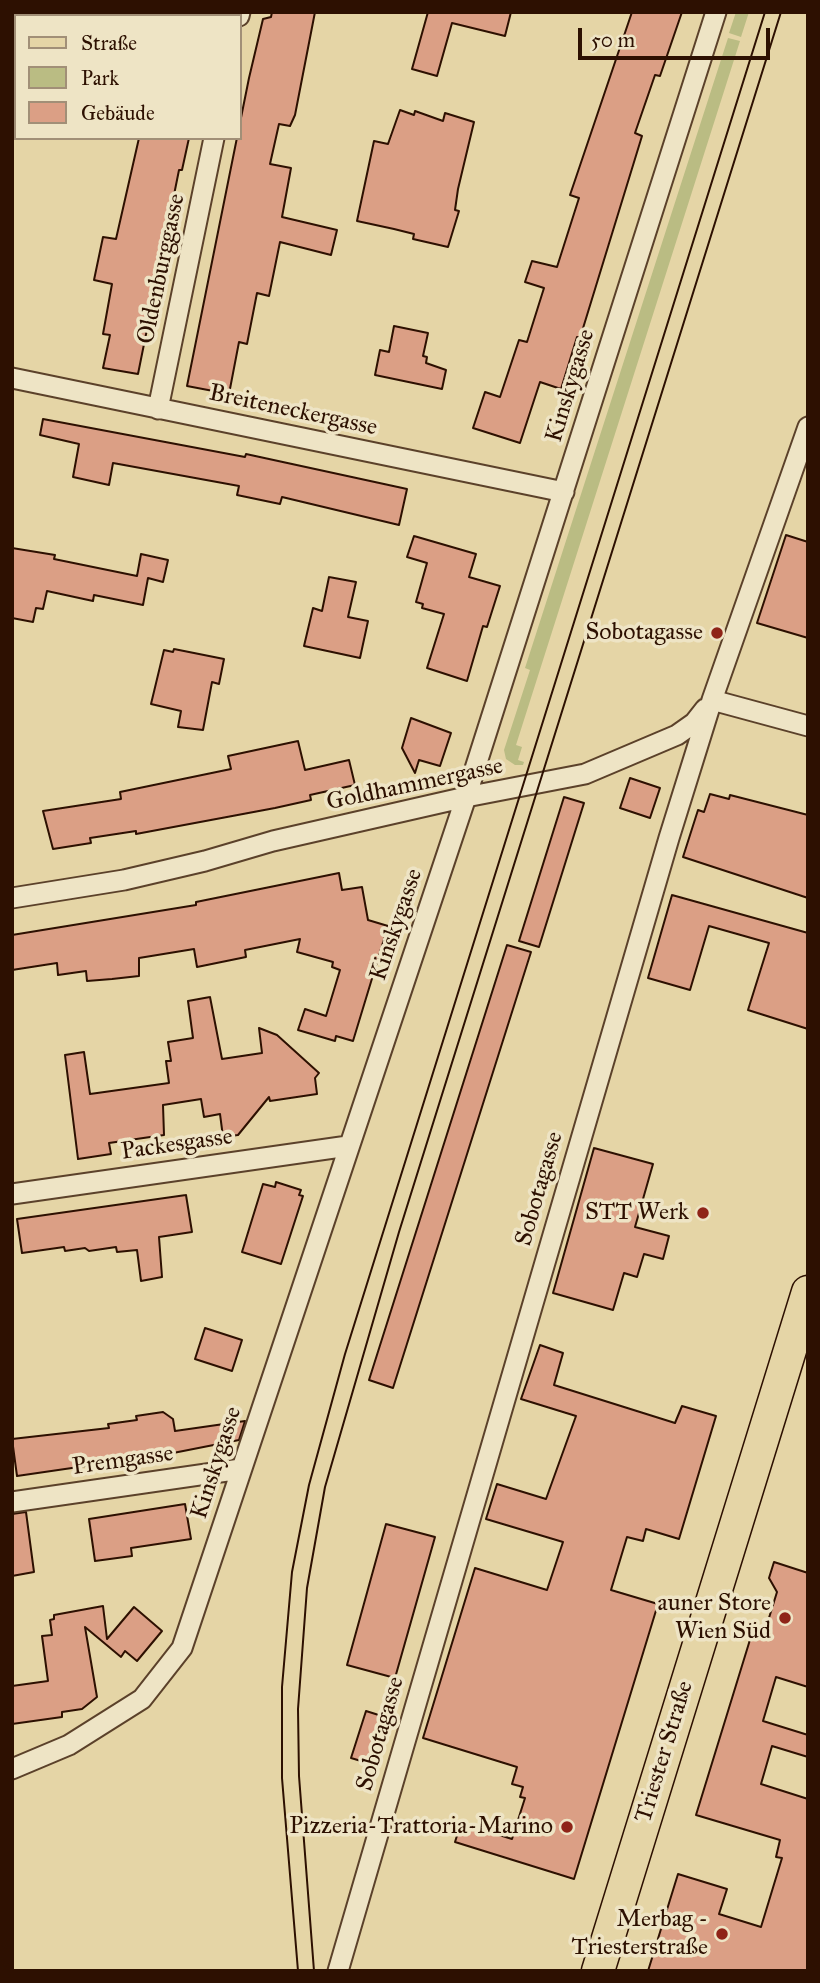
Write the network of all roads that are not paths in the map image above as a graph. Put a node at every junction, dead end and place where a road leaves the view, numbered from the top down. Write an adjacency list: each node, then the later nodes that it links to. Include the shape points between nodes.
1 (716, 12): 6 (street, Kinskygasse)
2 (214, 140): 4 (street, Oldenburggasse)
3 (12, 378): 4 (street, Breiteneckergasse)
4 (158, 409): 6 (street, Breiteneckergasse)
5 (808, 427): 7 (street, Sobotagasse)
6 (564, 492): 9 (street, Kinskygasse)
7 (712, 700): 8 (street); 9 (street, Goldhammergasse, via 686,731 606,767); 17 (street, Sobotagasse)
8 (808, 726)
9 (466, 797): 10 (street, Goldhammergasse, via 124,880); 11 (street, Kinskygasse)
10 (12, 898)
11 (348, 1146): 12 (street, Packesgasse); 14 (street, Kinskygasse)
12 (12, 1194)
13 (808, 1292): 18 (main road, Triester Straße)
14 (240, 1469): 15 (street, Premgasse); 16 (street, Kinskygasse, via 183,1648 142,1699 69,1745)
15 (12, 1502)
16 (12, 1769)
17 (338, 1971)
18 (598, 1971)

